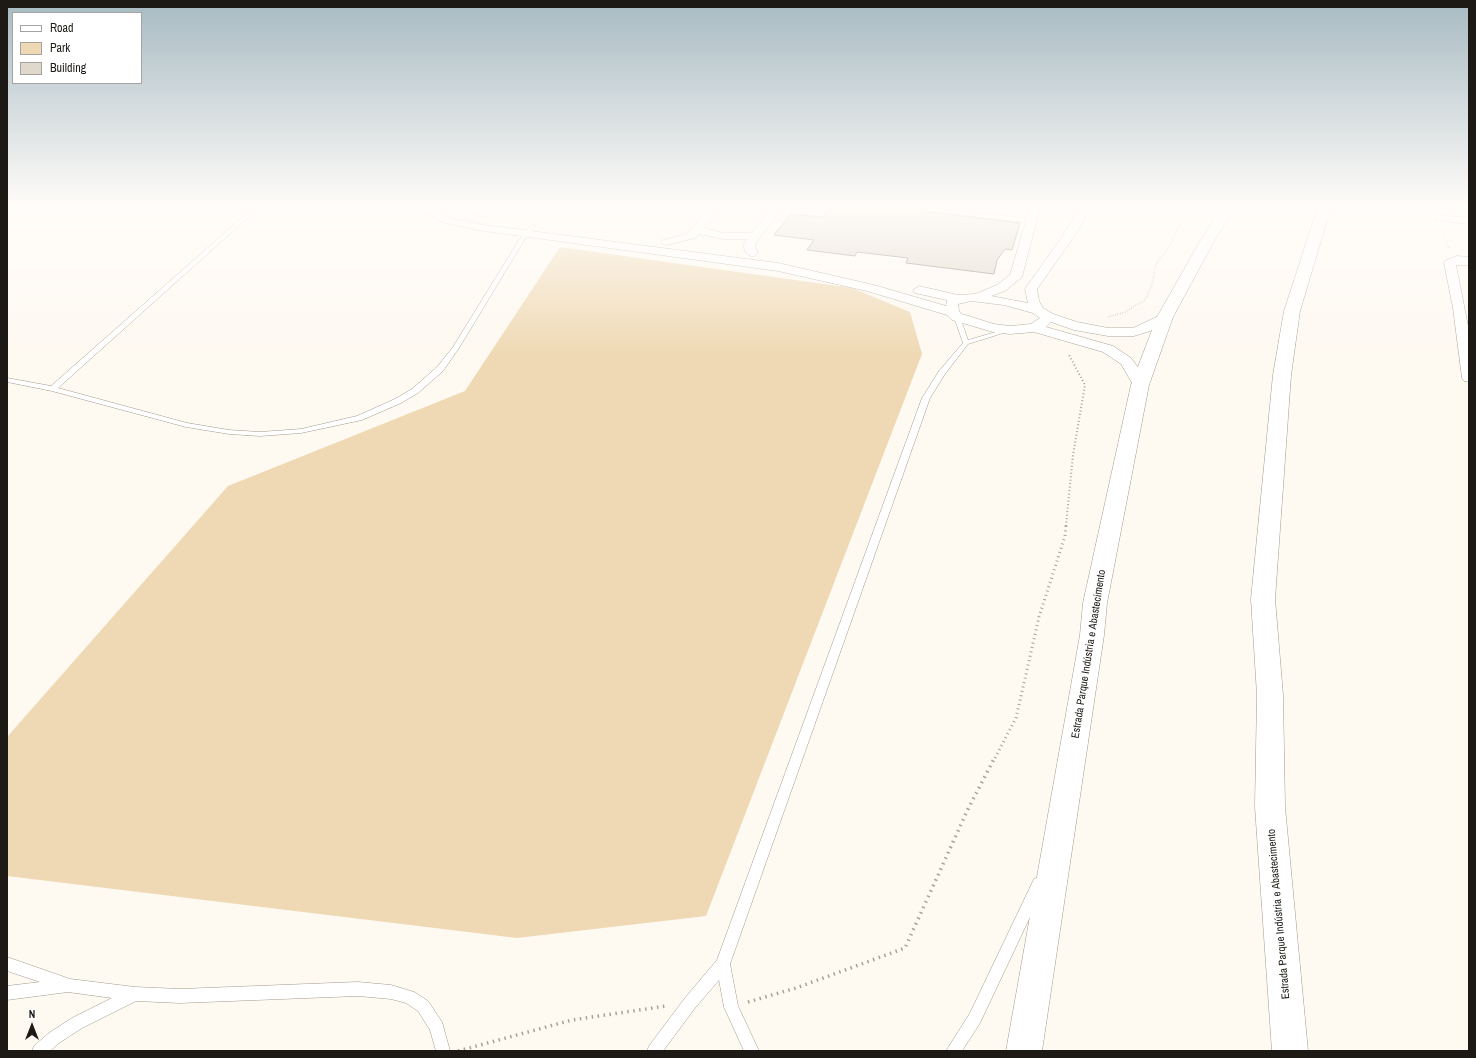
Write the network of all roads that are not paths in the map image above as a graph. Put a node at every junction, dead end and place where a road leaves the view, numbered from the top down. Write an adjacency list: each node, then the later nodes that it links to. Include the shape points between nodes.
1 (202, 256): 25 (lane)
2 (513, 256): 25 (lane, via 456,348 440,369 410,394 359,418 301,431 260,434 229,432 186,425)
3 (699, 256): 9 (street)
4 (774, 256): 10 (street)
5 (1022, 256): 13 (street, via 1016,277 1001,288)
6 (1054, 256): 16 (street, via 1031,289 1033,301)
7 (1198, 256): 18 (highway, Estrada Parque Indústria e Abastecimento)
8 (1309, 256): 38 (highway, Estrada Parque Indústria e Abastecimento, via 1292,311 1282,375 1264,599 1270,695 1270,807)
9 (710, 258): 17 (street, via 825,276)
10 (805, 261)
11 (1469, 261): 15 (street, via 1450,263)
12 (841, 269): 14 (street)
13 (971, 298): 14 (street); 16 (street, via 1005,301)
14 (958, 299): 17 (street, via 952,303)
15 (1464, 308): 22 (street)
16 (1043, 314): 18 (street, via 1074,326 1108,332 1134,332); 19 (street, via 1042,324)
17 (955, 315): 20 (street, via 993,328); 21 (lane)
18 (1164, 317): 24 (highway, Estrada Parque Indústria e Abastecimento)
19 (1034, 328): 20 (street); 24 (street, via 1092,343 1118,355 1133,370)
20 (1010, 330): 21 (lane)
21 (966, 343): 28 (lane, via 926,398)
22 (1469, 378)
23 (7, 380): 25 (lane)
24 (1140, 385): 26 (highway, Estrada Parque Indústria e Abastecimento, via 1095,603)
25 (53, 389)
26 (1058, 842): 36 (lane, via 975,1018); 37 (highway, Estrada Parque Indústria e Abastecimento)
27 (7, 964): 29 (lane)
28 (723, 964): 34 (lane); 35 (lane, via 731,1007)
29 (70, 986): 30 (lane); 31 (lane)
30 (7, 993)
31 (135, 994): 32 (lane, via 77,1023); 33 (lane, via 180,996 358,990 391,992 409,997 424,1006 437,1027)
32 (39, 1051)
33 (443, 1051)
34 (654, 1051)
35 (752, 1051)
36 (953, 1051)
37 (1024, 1051)
38 (1290, 1051)

